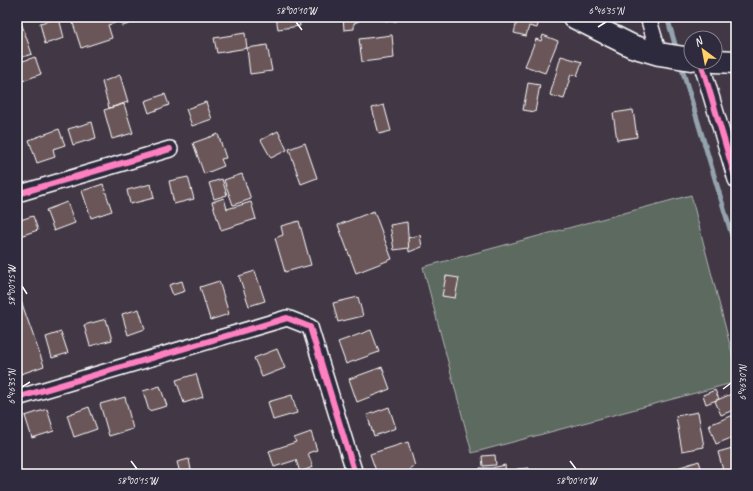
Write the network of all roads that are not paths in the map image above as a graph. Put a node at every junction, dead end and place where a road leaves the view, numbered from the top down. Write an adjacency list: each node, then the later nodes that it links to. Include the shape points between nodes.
1 (574, 17): 3 (main road, via 632,46)
2 (648, 17): 3 (street)
3 (659, 54): 4 (main road)
4 (683, 58)
5 (723, 61): 6 (main road)
6 (736, 62)
7 (703, 70): 9 (street)
8 (170, 149): 10 (street)
9 (736, 180)
10 (17, 194)
11 (17, 398): 12 (street, via 287,318 310,327)
12 (355, 474)

